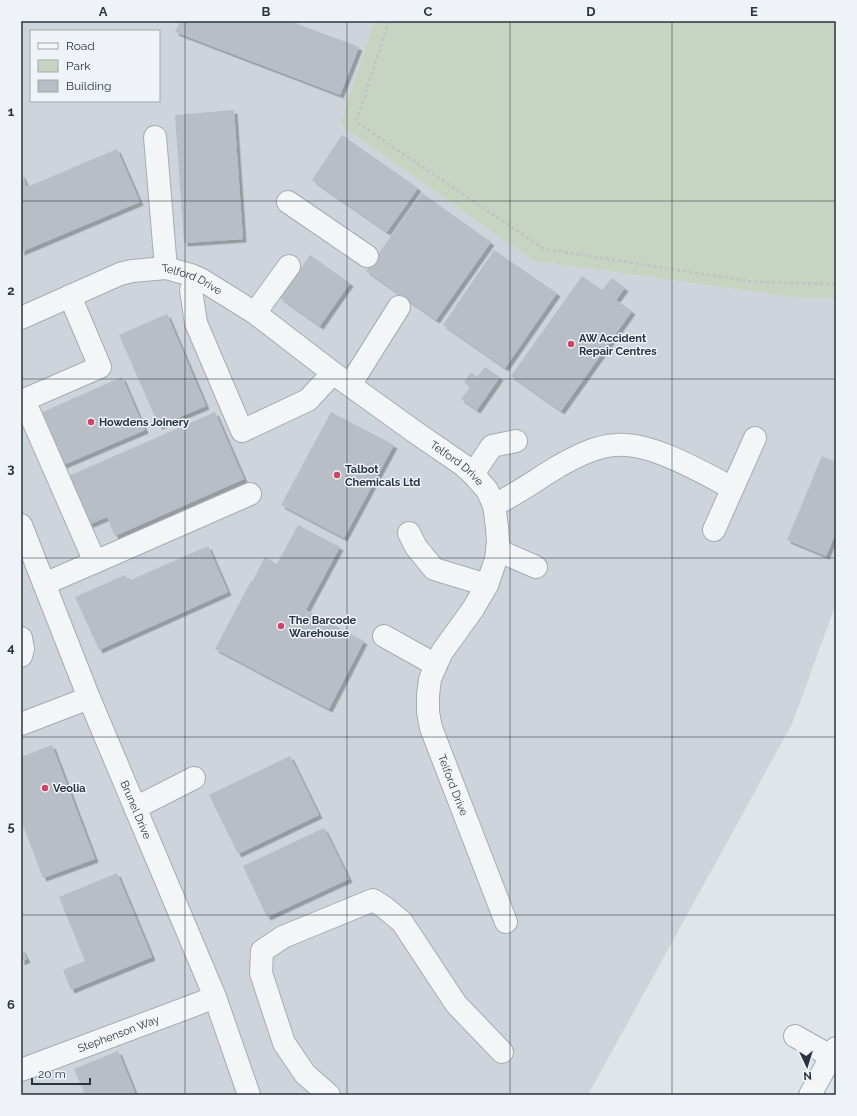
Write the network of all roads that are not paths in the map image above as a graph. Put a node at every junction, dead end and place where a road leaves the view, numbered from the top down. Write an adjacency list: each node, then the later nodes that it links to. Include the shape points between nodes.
1 (155, 137): 5 (street)
2 (288, 202): 3 (street)
3 (367, 256)
4 (288, 266): 9 (street)
5 (166, 268): 6 (street, Telford Drive); 7 (street, Telford Drive, via 120,274)
6 (197, 278): 9 (street, Telford Drive); 11 (street, via 191,290 196,323 242,430 308,400)
7 (70, 296): 10 (street, Telford Drive); 22 (street, via 100,367 24,400)
8 (399, 307): 11 (street)
9 (255, 313): 11 (street, Telford Drive)
10 (21, 318)
11 (342, 379): 14 (street, Telford Drive)
12 (755, 438): 15 (street)
13 (516, 441): 14 (street, via 492,446)
14 (474, 474): 17 (street, Telford Drive, via 487,490)
15 (732, 488): 17 (street, via 653,450 617,444 584,454); 19 (street)
16 (250, 494): 22 (street)
17 (494, 505): 21 (street, Telford Drive)
18 (21, 525): 24 (street, Brunel Drive)
19 (714, 530)
20 (409, 533): 25 (street, via 434,569)
21 (497, 550): 23 (street); 25 (street, Telford Drive)
22 (94, 562): 24 (street)
23 (536, 567)
24 (44, 584): 30 (street, Brunel Drive)
25 (487, 585): 29 (street, Telford Drive)
26 (384, 636): 29 (street)
27 (21, 638): 28 (street)
28 (21, 656)
29 (436, 665): 34 (street, Telford Drive, via 430,679 428,695 431,728)
30 (89, 698): 31 (street); 33 (street, Brunel Drive)
31 (24, 719)
32 (194, 778): 33 (street)
33 (135, 808): 35 (street, Brunel Drive)
34 (506, 922)
35 (215, 997): 39 (street, Stephenson Way); 40 (street, Brunel Drive)
36 (794, 1036): 38 (street)
37 (502, 1052): 41 (street, via 456,1004 402,922 373,900 283,937 262,951 261,973 284,1043 305,1074)
38 (834, 1052): 42 (street)
39 (21, 1070)
40 (249, 1095)
41 (329, 1095)
42 (810, 1095)

